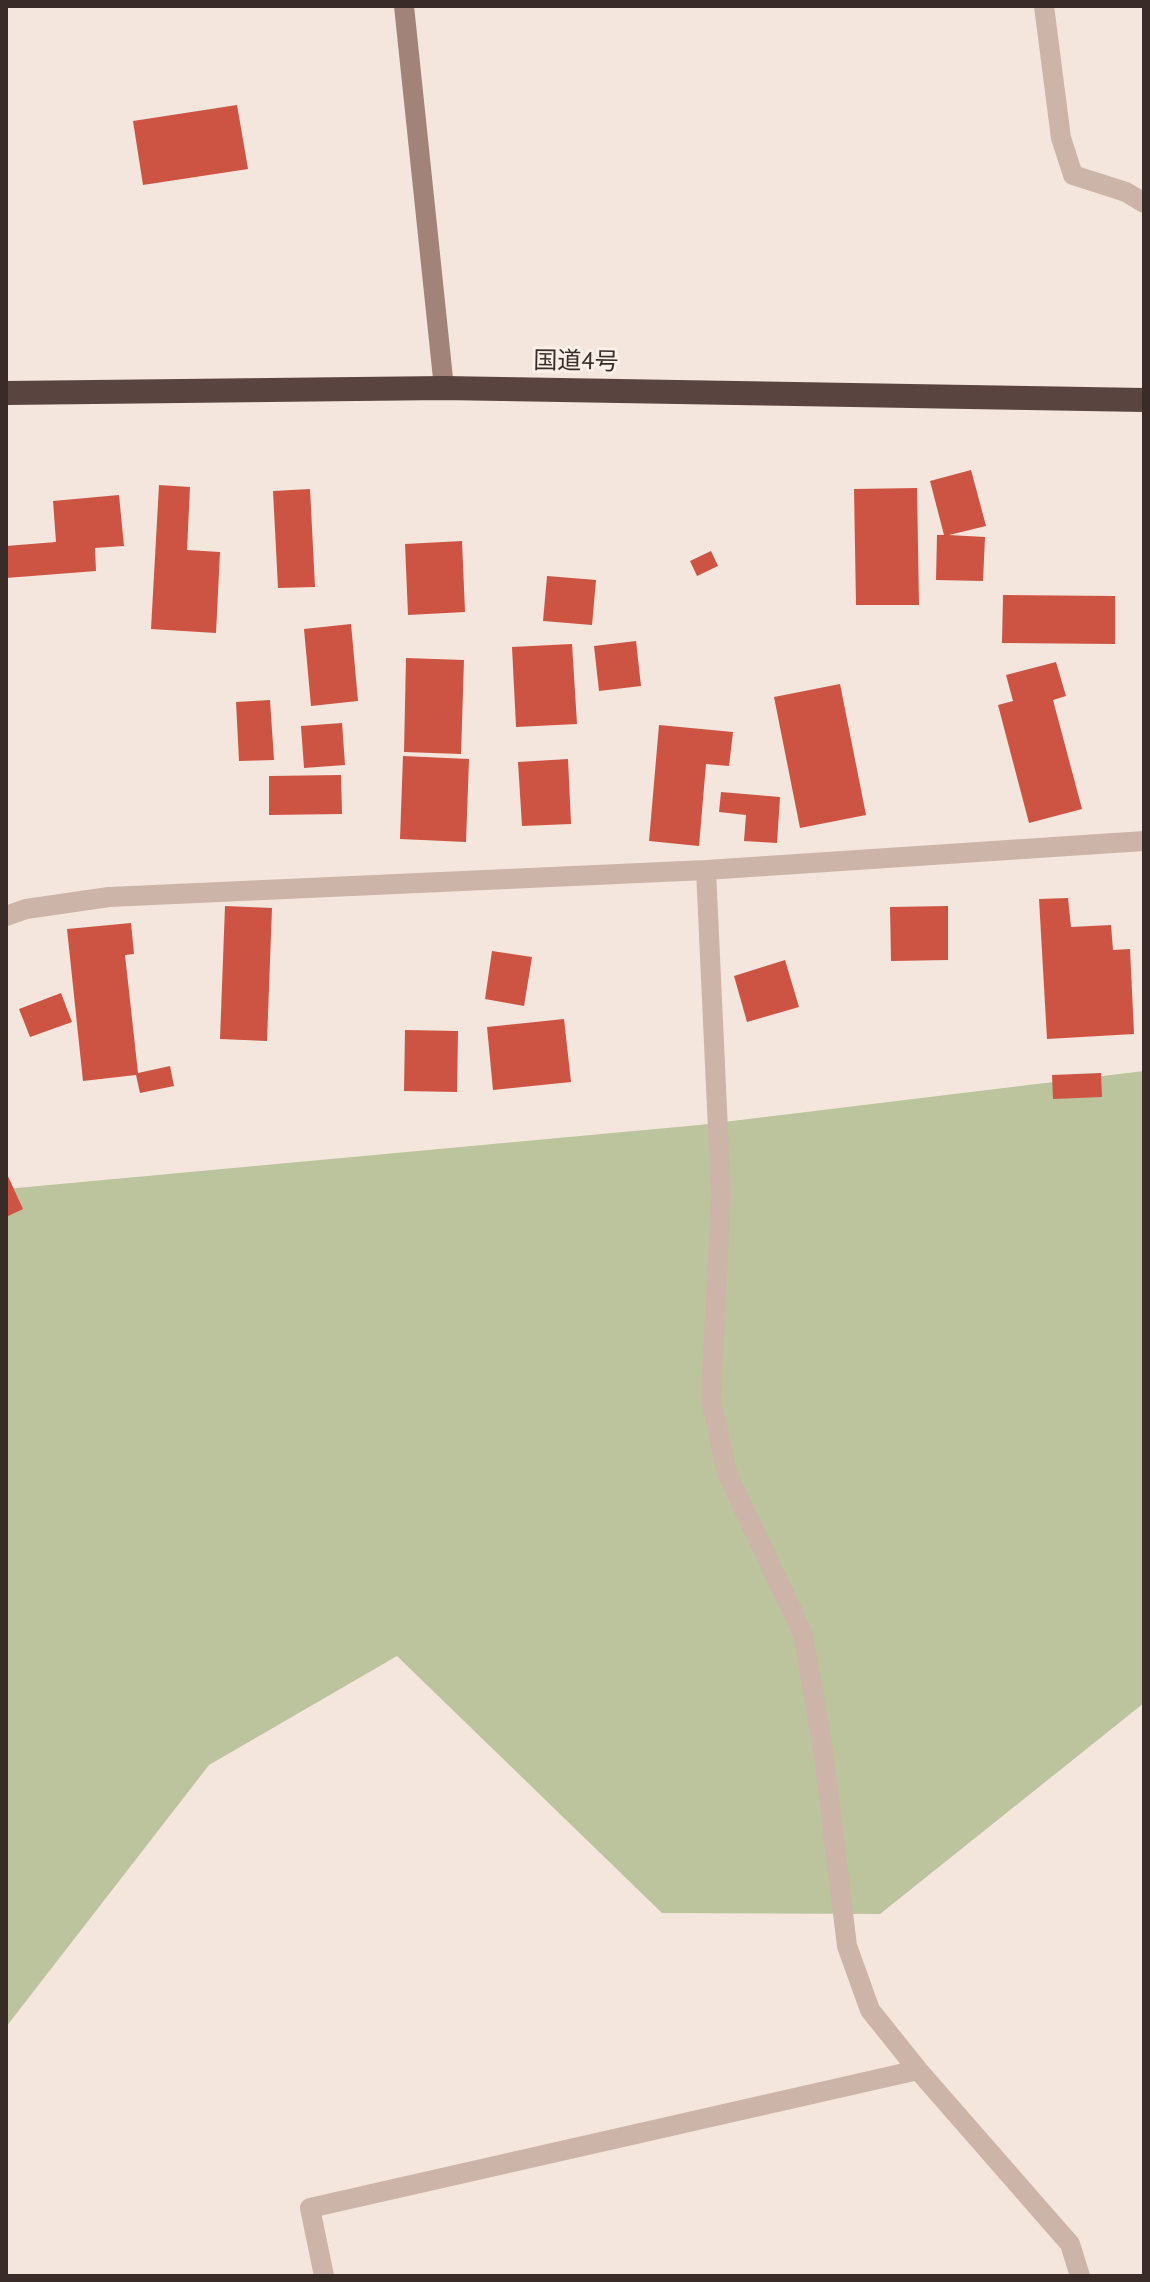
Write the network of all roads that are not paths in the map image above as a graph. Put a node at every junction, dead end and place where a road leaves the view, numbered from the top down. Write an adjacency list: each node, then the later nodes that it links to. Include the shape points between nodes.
1 (404, 6): 4 (street)
2 (1044, 6): 3 (street, via 1061,138 1073,175)
3 (1144, 203)
4 (444, 388): 5 (highway, 国道4号); 6 (highway, 国道4号)
5 (6, 393)
6 (1144, 400)
7 (1144, 841): 8 (street)
8 (706, 870): 9 (street, via 109,897); 10 (street, via 721,1195 711,1399 727,1473 803,1634 847,1946 870,2010)
9 (6, 916)
10 (918, 2070): 11 (street, via 310,2208); 12 (street, via 1070,2244)
11 (324, 2276)
12 (1080, 2276)

